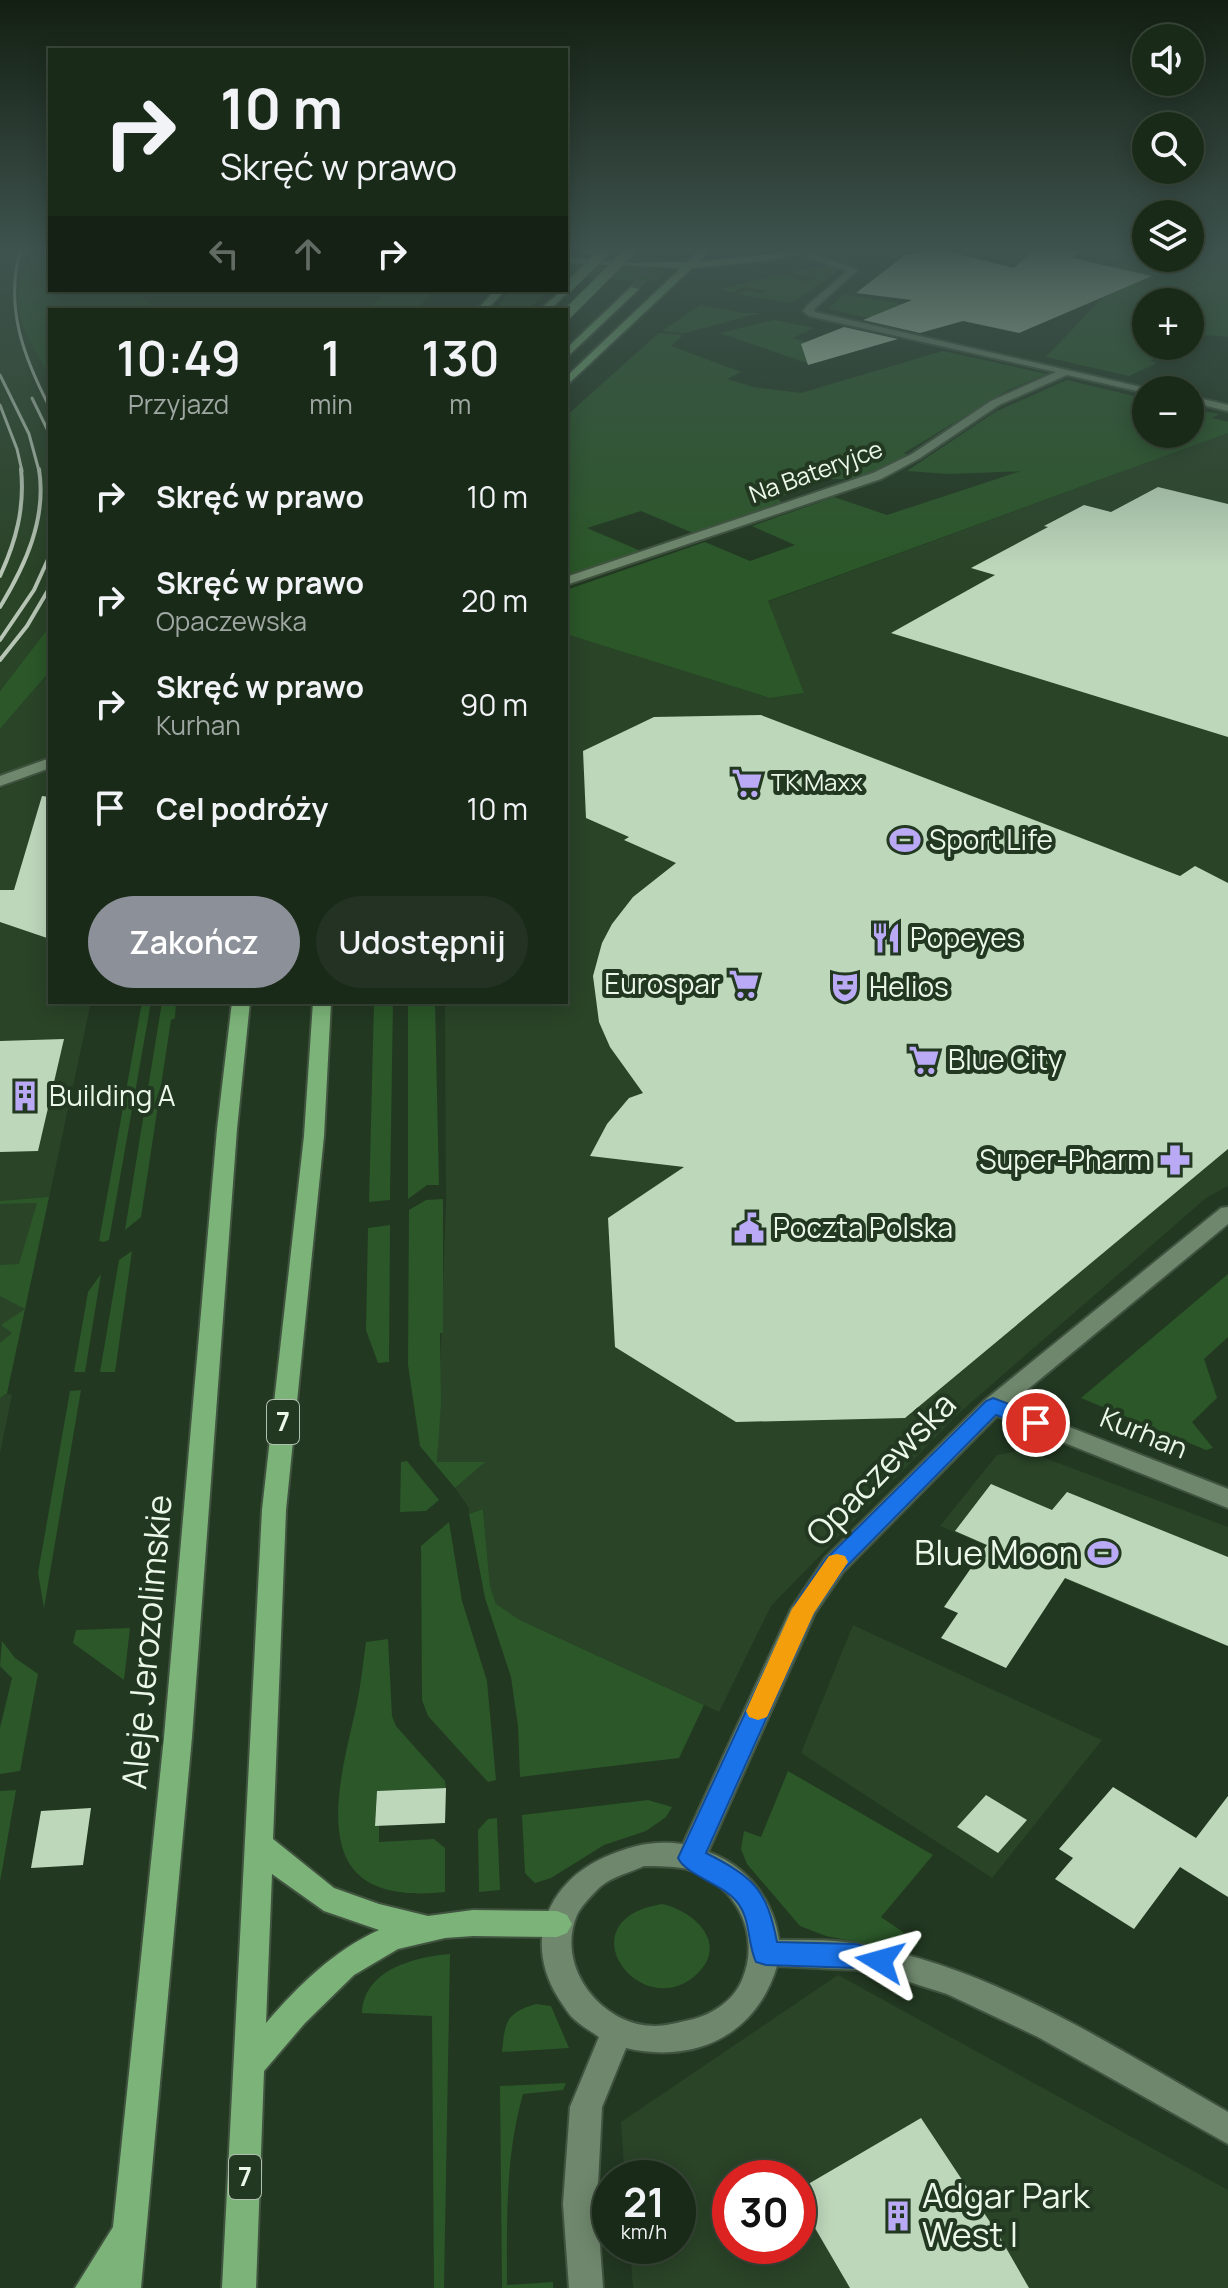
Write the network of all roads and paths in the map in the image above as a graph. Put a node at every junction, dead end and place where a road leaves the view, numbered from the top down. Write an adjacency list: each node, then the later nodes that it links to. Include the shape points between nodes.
1 (597, 354): 4 (main road)
2 (990, 354): 3 (street)
3 (1067, 371): 5 (street); 8 (street, Na Bateryjce, via 995,403 877,476)
4 (568, 381)
5 (1132, 386)
6 (1204, 402): 7 (street)
7 (1228, 408)
8 (568, 580)
9 (48, 764): 10 (street)
10 (0, 781)
11 (241, 1004): 24 (main road, Aleje Jerozolimskie)
12 (322, 1004): 16 (main road, 7, via 314,1136 274,1510)
13 (1228, 1213): 14 (street, Opaczewska)
14 (993, 1406): 15 (street, Kurhan); 17 (street, Opaczewska, via 834,1565 804,1609)
15 (1228, 1499)
16 (259, 1844): 19 (main road, via 332,1901); 22 (main road, 7)
17 (691, 1858): 18 (street, via 642,1854 597,1871 565,1903); 20 (street, via 731,1878 747,1894 758,1912)
18 (557, 1924): 19 (main road, via 486,1922); 21 (street, via 555,1960 570,1994 582,2009)
19 (426, 1928): 22 (main road, via 375,1945 342,1966)
20 (766, 1953): 21 (street, via 751,1995 716,2026 668,2039); 23 (street, via 856,1956 961,1986)
21 (617, 2031): 28 (street, via 586,2107 580,2204)
22 (250, 2065): 27 (main road, 7)
23 (1228, 2129)
24 (130, 2231): 25 (main road); 26 (main road, Aleje Jerozolimskie)
25 (92, 2288)
26 (124, 2288)
27 (239, 2288)
28 (586, 2288)

